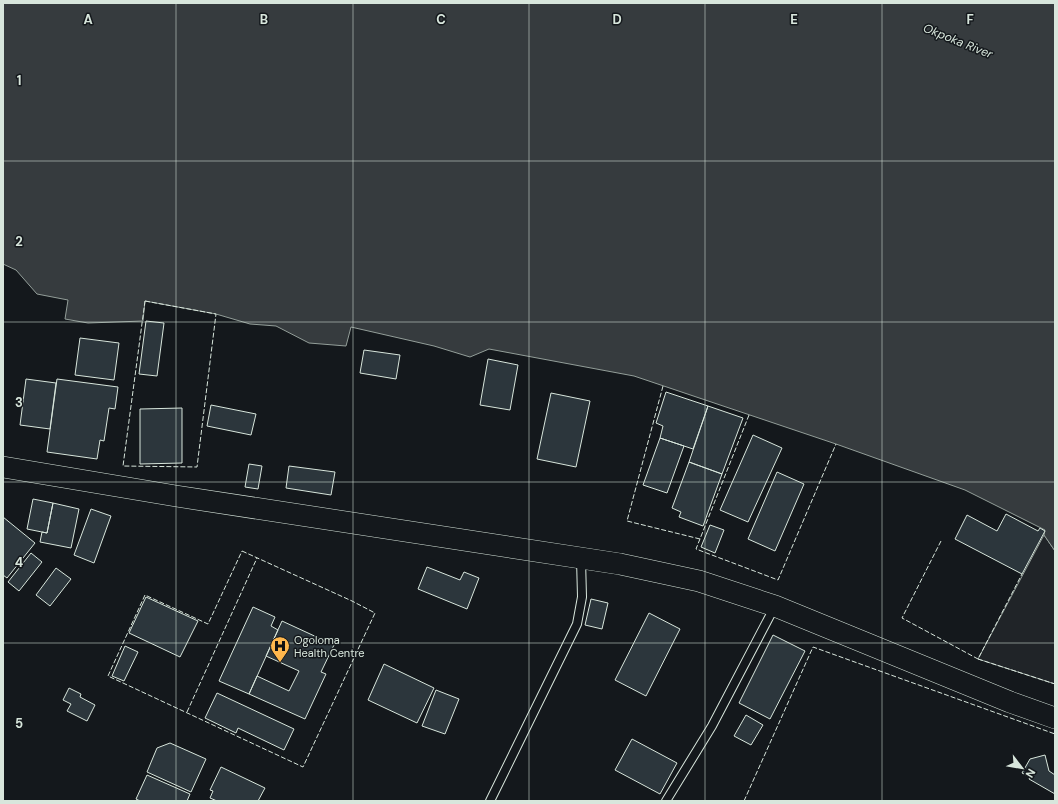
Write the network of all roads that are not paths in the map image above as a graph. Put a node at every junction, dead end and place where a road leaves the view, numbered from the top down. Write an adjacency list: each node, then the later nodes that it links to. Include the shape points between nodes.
1 (3, 467): 2 (street)
2 (581, 558): 3 (street, via 699,581); 5 (lane, via 582,597 578,624)
3 (775, 606): 4 (street); 6 (lane, via 712,726)
4 (1055, 718)
5 (490, 801)
6 (666, 801)

